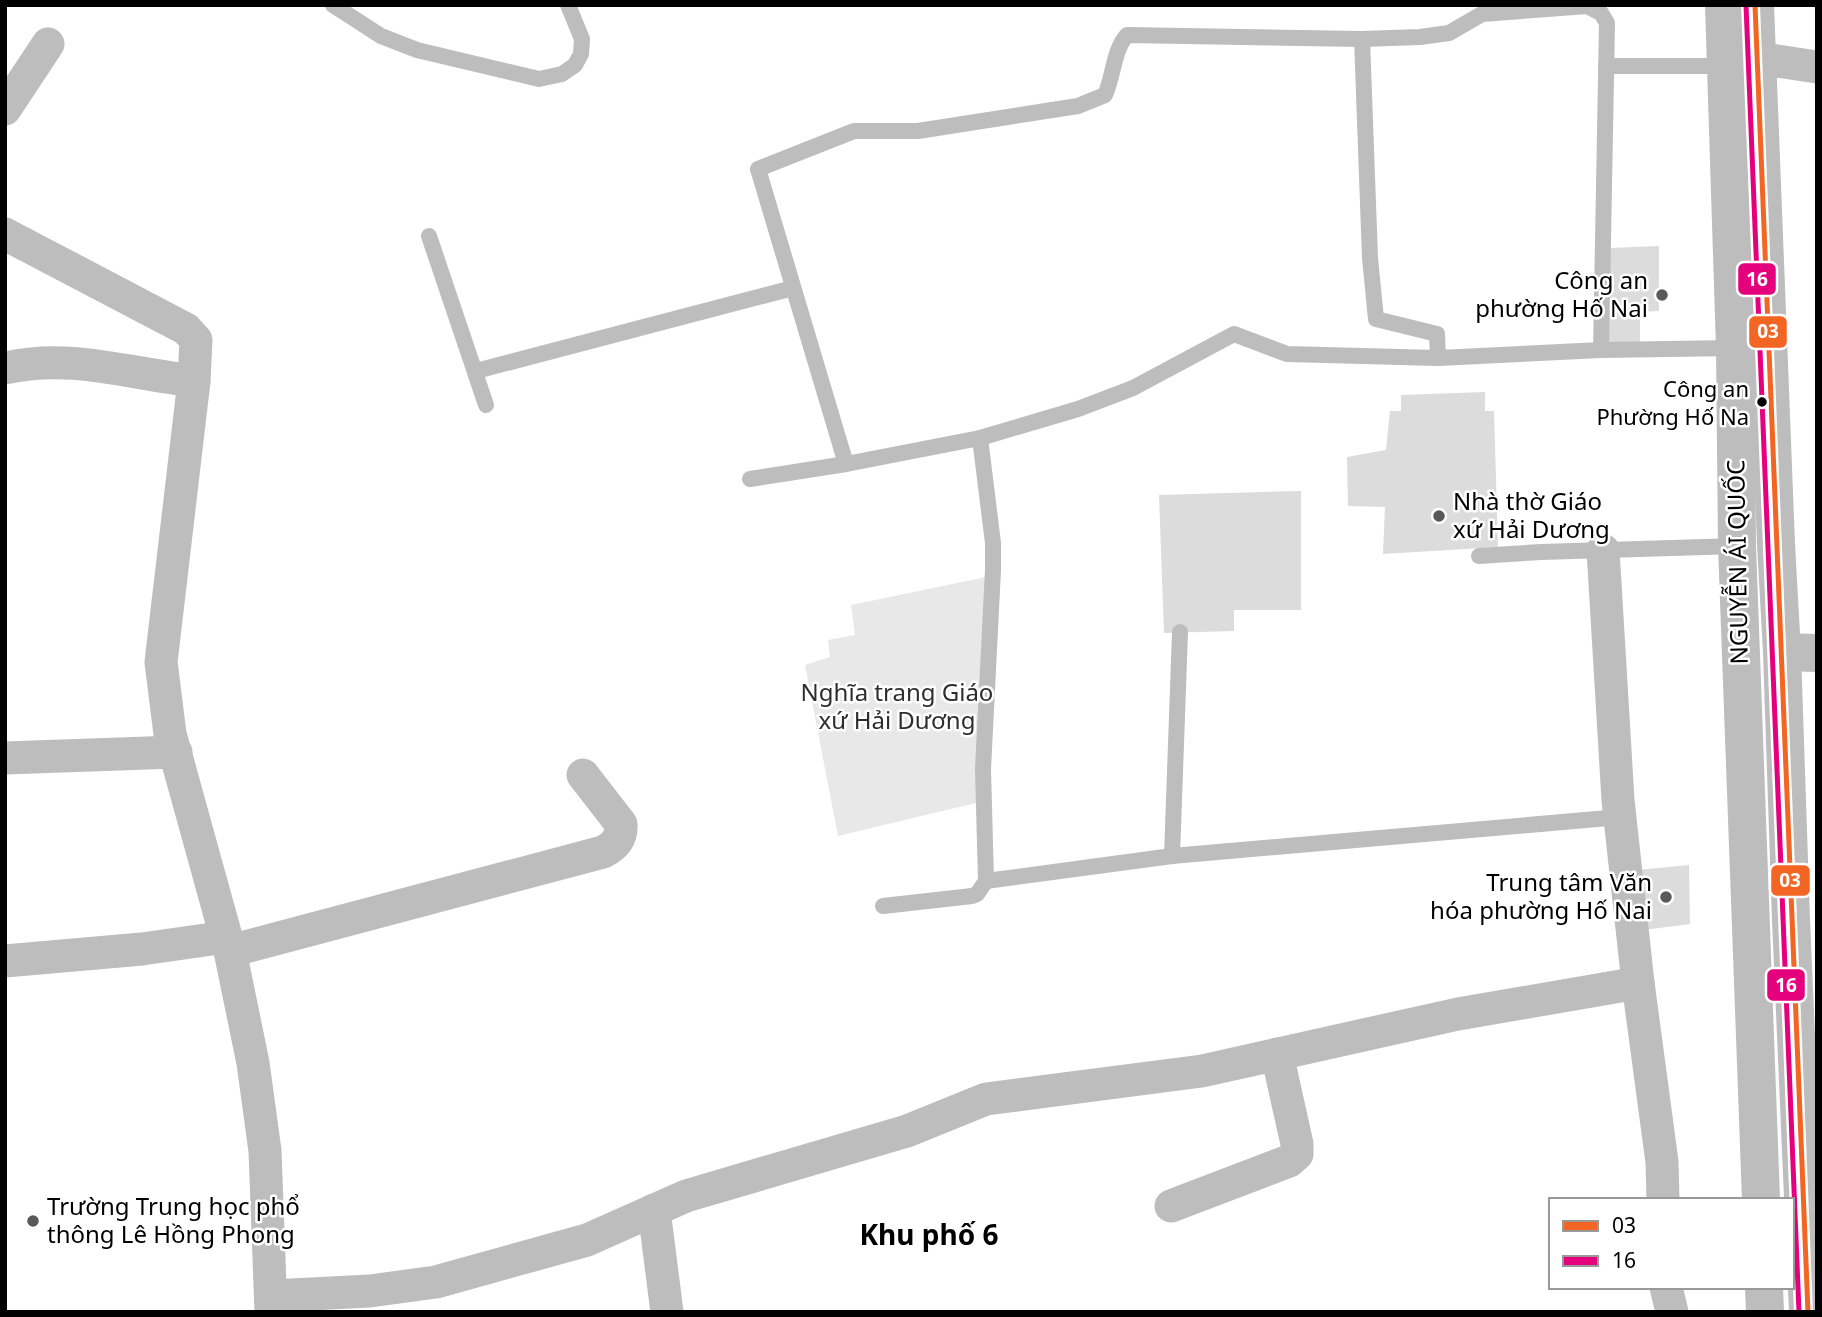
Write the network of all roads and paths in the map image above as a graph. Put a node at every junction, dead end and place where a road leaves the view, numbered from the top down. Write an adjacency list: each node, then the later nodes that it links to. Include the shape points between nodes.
1 (333, 5): 2 (lane, via 382,36 417,50 539,79 562,74 581,54 582,39)
2 (568, 5)
3 (1724, 5): 7 (main road, NGUYỄN ÁI QUỐC)
4 (1755, 5): 7 (main road, NGUYỄN ÁI QUỐC)
5 (1362, 39): 8 (lane, via 1449,33 1482,14 1587,6 1608,23); 13 (lane, via 1127,34 1118,44 1105,95 1078,106 918,131 855,131 758,169); 16 (lane, via 1376,319 1437,334)
6 (48, 44): 10 (street)
7 (1741, 62): 8 (lane); 9 (street); 14 (main road, NGUYỄN ÁI QUỐC); 28 (main road, NGUYỄN ÁI QUỐC, via 1775,530)
8 (1606, 66): 15 (lane)
9 (1817, 67)
10 (5, 109)
11 (5, 234): 19 (street, via 186,329 196,341)
12 (429, 236): 18 (lane)
13 (793, 288): 18 (lane); 22 (lane)
14 (1735, 348): 15 (lane); 24 (main road, NGUYỄN ÁI QUỐC)
15 (1601, 350): 16 (lane)
16 (1438, 358): 21 (lane, via 1287,354 1234,334 1078,410)
17 (5, 368): 19 (street, via 67,361)
18 (475, 371): 20 (lane)
19 (194, 381): 29 (street, via 161,662)
20 (486, 405)
21 (980, 438): 22 (lane); 36 (lane, via 993,543 983,769)
22 (846, 464): 23 (lane)
23 (750, 479)
24 (1737, 546): 25 (lane); 35 (main road, NGUYỄN ÁI QUỐC)
25 (1603, 550): 26 (lane); 32 (street)
26 (1479, 556)
27 (1180, 632): 33 (lane)
28 (1799, 653): 34 (main road, NGUYỄN ÁI QUỐC)
29 (176, 752): 30 (street); 38 (street)
30 (5, 758)
31 (583, 775): 38 (street, via 621,824 616,845 603,852)
32 (1620, 817): 33 (lane); 41 (street)
33 (1172, 856): 36 (lane)
34 (1789, 866): 35 (main road); 40 (main road, NGUYỄN ÁI QUỐC)
35 (1748, 869): 44 (main road, NGUYỄN ÁI QUỐC)
36 (986, 881): 37 (lane, via 972,896)
37 (883, 906)
38 (228, 944): 39 (street); 50 (street, via 253,1063 265,1151)
39 (5, 961)
40 (1805, 974): 45 (main road, NGUYỄN ÁI QUỐC)
41 (1638, 983): 42 (street, via 1458,1014); 43 (street)
42 (1277, 1054): 46 (street, via 1297,1154); 47 (street, via 1202,1071 986,1099 907,1131 686,1196)
43 (1663, 1198)
44 (1761, 1198)
45 (1810, 1198): 54 (main road, NGUYỄN ÁI QUỐC)
46 (1171, 1206)
47 (654, 1210): 50 (street, via 587,1240 436,1282); 51 (street)
48 (1666, 1289): 52 (street)
49 (1764, 1289): 53 (main road)
50 (272, 1304)
51 (667, 1312)
52 (1672, 1312)
53 (1765, 1312)
54 (1808, 1312)

